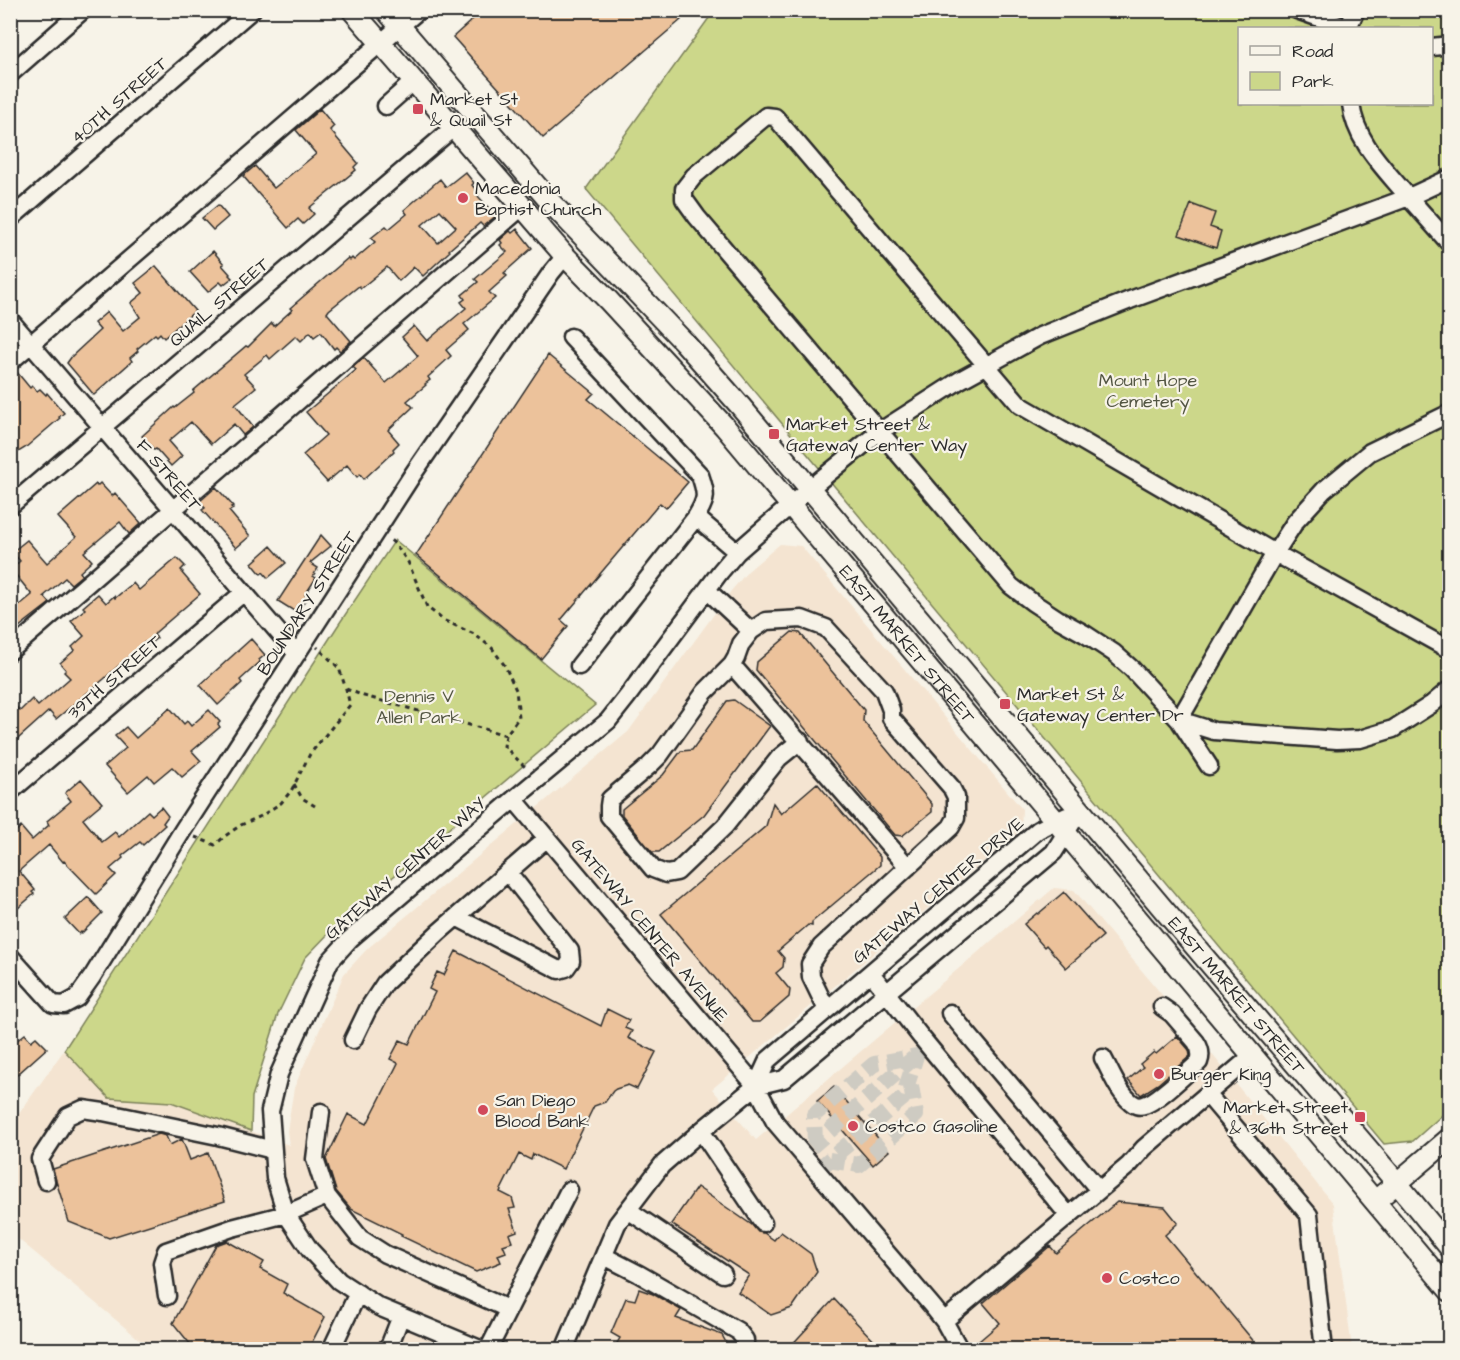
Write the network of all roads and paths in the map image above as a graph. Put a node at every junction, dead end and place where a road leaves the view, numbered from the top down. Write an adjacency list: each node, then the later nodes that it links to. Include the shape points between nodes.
1 (83, 10): 14 (street)
2 (252, 10): 22 (street, 40TH STREET)
3 (352, 10): 11 (main road, EAST MARKET STREET)
4 (386, 10): 8 (main road, EAST MARKET STREET)
5 (419, 10): 8 (street)
6 (1297, 10): 9 (street)
7 (1356, 10): 10 (street)
8 (400, 27): 11 (street); 30 (main road, EAST MARKET STREET, via 552,204)
9 (1345, 27)
10 (1348, 27)
11 (381, 44): 15 (main road, EAST MARKET STREET); 27 (street)
12 (1449, 45): 13 (street)
13 (1433, 47)
14 (10, 74)
15 (413, 82): 17 (street); 18 (main road, EAST MARKET STREET)
16 (1351, 105): 20 (street, via 1360,133 1374,157)
17 (386, 106)
18 (453, 128): 21 (main road, EAST MARKET STREET); 32 (street, QUAIL STREET)
19 (1449, 178): 20 (street, GATEWAY CENTER WAY)
20 (1409, 197): 23 (street); 29 (street, GATEWAY CENTER WAY, via 1110,308 1040,336)
21 (522, 207): 24 (main road, EAST MARKET STREET); 37 (street)
22 (10, 219)
23 (1449, 244)
24 (565, 256): 30 (main road, via 593,265 687,362); 35 (main road, EAST MARKET STREET, via 719,420); 39 (street, BOUNDARY STREET)
25 (10, 320): 27 (street, F STREET)
26 (571, 337): 38 (street, via 700,475 705,502)
27 (31, 344): 28 (street); 32 (street, F STREET)
28 (10, 362)
29 (985, 365): 33 (street, GATEWAY CENTER WAY); 33 (street, via 775,117 766,116 694,176 684,189 684,199); 41 (street, via 1020,405)
30 (721, 384): 34 (main road, EAST MARKET STREET)
31 (1449, 412): 41 (street, via 1370,452 1349,468 1295,522)
32 (103, 428): 36 (street, QUAIL STREET); 37 (street, F STREET)
33 (879, 432): 34 (street, GATEWAY CENTER WAY); 53 (street, via 1011,586 1114,653)
34 (809, 489): 35 (street, GATEWAY CENTER WAY); 62 (main road, EAST MARKET STREET)
35 (790, 505): 40 (street, GATEWAY CENTER WAY); 63 (main road, EAST MARKET STREET)
36 (10, 506)
37 (174, 511): 43 (street, F STREET); 47 (street)
38 (696, 517): 40 (street); 50 (street)
39 (378, 528): 45 (street, BOUNDARY STREET); 54 (path, via 408,562 428,607 443,620 474,634 492,648 505,666 516,690 519,717)
40 (737, 552): 42 (street, GATEWAY CENTER WAY)
41 (1275, 553): 46 (street); 53 (street)
42 (707, 590): 44 (street); 57 (street, GATEWAY CENTER WAY, via 608,721)
43 (244, 592): 48 (street, F STREET); 59 (street, 39TH STREET)
44 (751, 631): 49 (street); 66 (street, via 766,621 801,619 826,628 884,691 891,718 951,787 956,797 956,818)
45 (307, 638): 48 (street, BOUNDARY STREET); 51 (path, via 339,668)
46 (1449, 650)
47 (10, 651)
48 (297, 654): 64 (street, BOUNDARY STREET)
49 (732, 664): 55 (street); 55 (street, via 705,692 660,755 610,799 609,816 653,869 666,874 676,872 725,826 780,758)
50 (579, 666)
51 (346, 689): 54 (path); 58 (path, via 350,705 310,754)
52 (1449, 689): 53 (street, via 1393,729 1360,739 1214,731)
53 (1179, 720): 56 (street)
54 (506, 735): 57 (path, via 504,746)
55 (800, 741): 66 (street)
56 (1209, 766)
57 (536, 780): 60 (street, GATEWAY CENTER WAY)
58 (294, 784): 61 (path, via 302,798); 64 (path, via 281,803 215,845)
59 (10, 792)
60 (514, 799): 65 (street, GATEWAY CENTER AVENUE); 83 (street, GATEWAY CENTER WAY, via 350,939 330,961 279,1074 270,1111)
61 (315, 806)
62 (1080, 810): 63 (street, GATEWAY CENTER DRIVE); 85 (main road, EAST MARKET STREET)
63 (1061, 827): 70 (street, GATEWAY CENTER DRIVE, via 1038,830); 71 (street, GATEWAY CENTER DRIVE, via 1056,850); 76 (main road, EAST MARKET STREET)
64 (183, 830): 69 (street, BOUNDARY STREET, via 77,998 64,1005 53,1004)
65 (547, 838): 67 (street); 78 (street, GATEWAY CENTER AVENUE)
66 (908, 867): 73 (street, via 821,947 810,964 811,978)
67 (508, 872): 68 (street); 68 (street, via 570,951 571,961 566,968 559,970)
68 (456, 917): 75 (street, via 386,984)
69 (10, 956)
70 (871, 974): 71 (street); 73 (street, GATEWAY CENTER DRIVE)
71 (886, 993): 78 (street, GATEWAY CENTER DRIVE, via 784,1078); 92 (street)
72 (1162, 1007): 77 (street, via 1196,1042 1201,1057 1167,1090 1143,1106 1135,1105 1122,1092)
73 (827, 1010): 78 (street, GATEWAY CENTER DRIVE, via 768,1060)
74 (950, 1013): 87 (street)
75 (353, 1040)
76 (1253, 1055): 79 (street); 89 (main road, EAST MARKET STREET)
77 (1103, 1058)
78 (756, 1086): 81 (street, GATEWAY CENTER DRIVE); 102 (street, GATEWAY CENTER AVENUE, via 775,1122)
79 (1207, 1094): 87 (street); 110 (street, via 1309,1215)
80 (321, 1112): 88 (street, via 315,1159)
81 (701, 1131): 90 (street, GATEWAY CENTER DRIVE, via 662,1166); 93 (street)
82 (1449, 1138): 85 (main road)
83 (273, 1150): 84 (street, via 83,1109 68,1116 40,1159); 91 (street, GATEWAY CENTER WAY, via 275,1178)
84 (46, 1181)
85 (1397, 1183): 89 (main road); 94 (main road, EAST MARKET STREET)
86 (570, 1190): 100 (street)
87 (1099, 1190): 92 (street)
88 (327, 1197): 91 (street); 100 (street, via 360,1238 385,1254)
89 (1375, 1201): 97 (main road, EAST MARKET STREET)
90 (628, 1210): 95 (street, GATEWAY CENTER DRIVE, via 617,1224); 96 (street)
91 (286, 1214): 98 (street, GATEWAY CENTER WAY, via 310,1250 339,1281); 99 (street, via 166,1251 162,1263)
92 (1069, 1216): 102 (street)
93 (763, 1223)
94 (1449, 1248)
95 (604, 1256): 107 (street, GATEWAY CENTER DRIVE); 108 (street, via 738,1331 745,1340)
96 (723, 1274)
97 (1449, 1291)
98 (358, 1293): 101 (street, GATEWAY CENTER WAY); 103 (street)
99 (167, 1296)
100 (508, 1309): 106 (street)
101 (401, 1316): 104 (street); 105 (street, GATEWAY CENTER WAY)
102 (944, 1321): 109 (street, GATEWAY CENTER AVENUE)
103 (331, 1350)
104 (385, 1350)
105 (482, 1350)
106 (488, 1350)
107 (564, 1350)
108 (745, 1350)
109 (960, 1350)
110 (1324, 1350)

